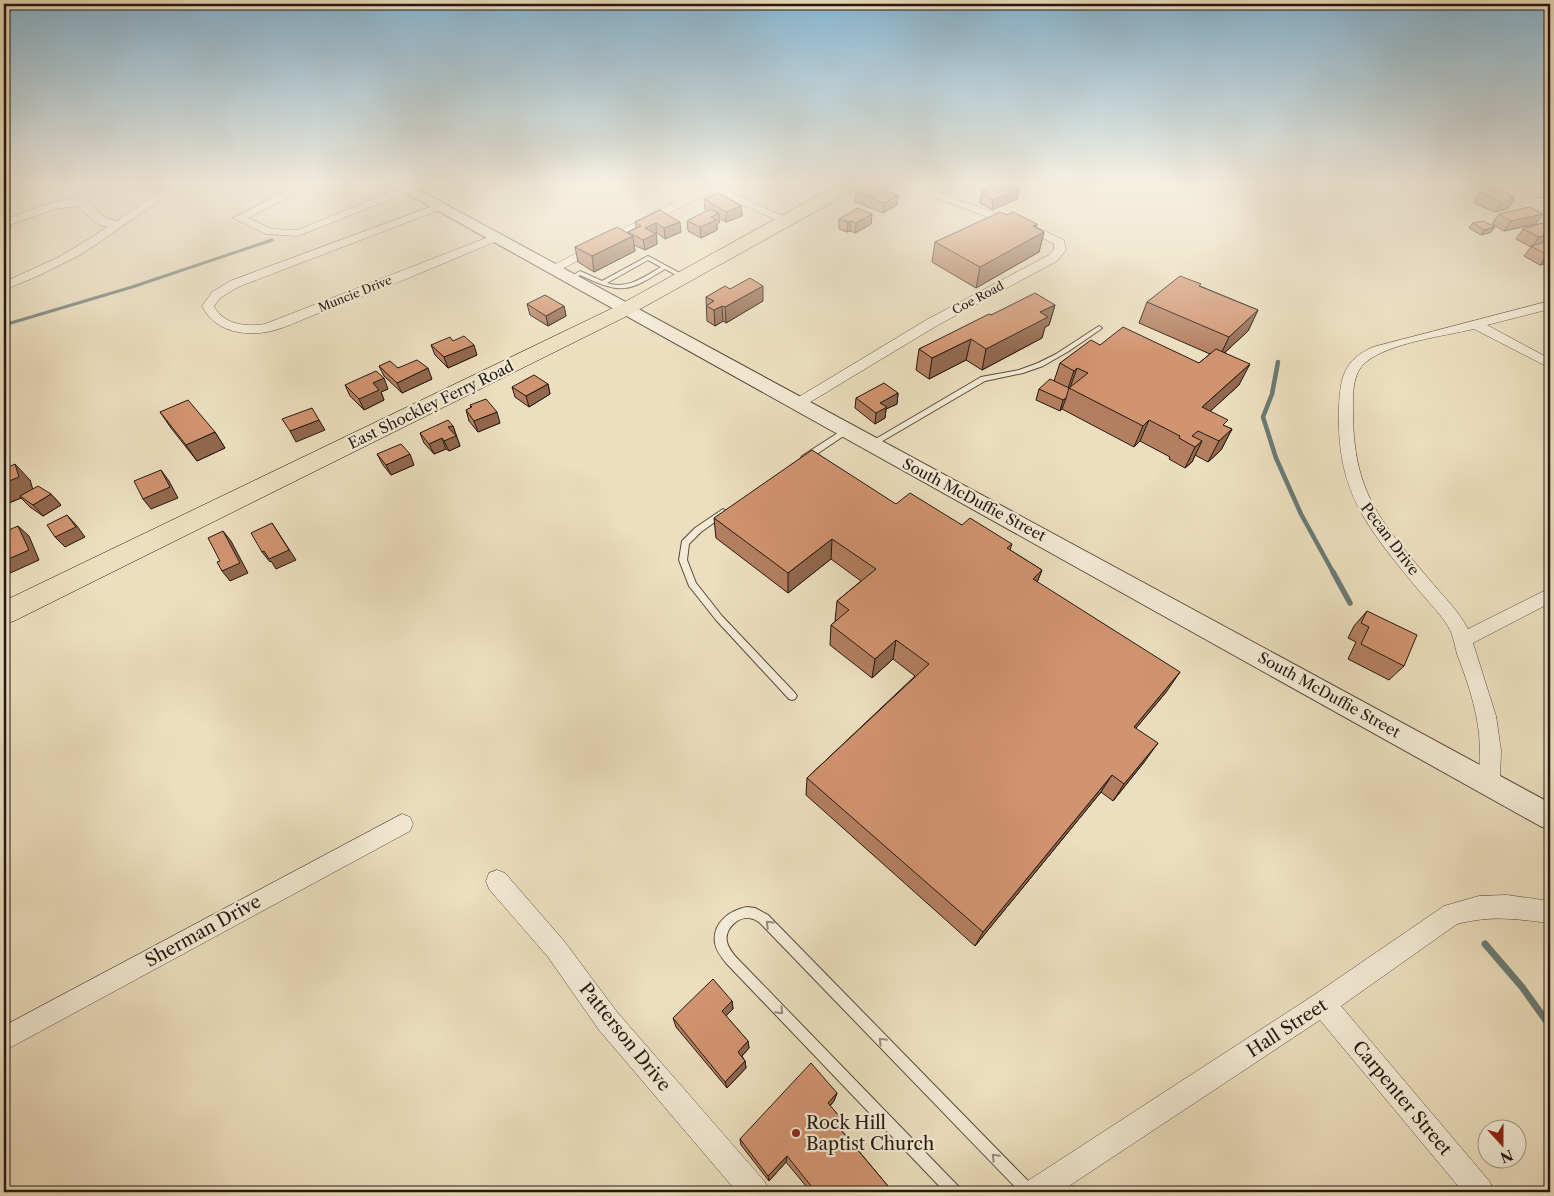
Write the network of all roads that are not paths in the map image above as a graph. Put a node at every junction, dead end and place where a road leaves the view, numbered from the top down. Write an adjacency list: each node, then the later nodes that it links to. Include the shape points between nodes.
1 (95, 240): 12 (street, via 67,258)
2 (352, 240): 3 (street, Muncie Drive, via 224,289 208,306 210,312 224,323 241,329 256,330 280,324)
3 (490, 240)
4 (498, 240): 10 (street, South McDuffie Street)
5 (617, 240): 10 (street)
6 (746, 240): 9 (main road, East Shockley Ferry Road)
7 (1055, 240): 19 (street, Coe Road, via 1060,242 1060,250 1053,258 934,322)
8 (624, 270): 9 (lane, via 648,258); 11 (lane); 13 (lane)
9 (675, 272): 13 (lane, via 642,279 631,286); 15 (main road, East Shockley Ferry Road)
10 (562, 273): 13 (street, South McDuffie Street)
11 (630, 274)
12 (4, 286)
13 (596, 286): 15 (street, South McDuffie Street)
14 (1550, 306): 16 (street, Pecan Drive)
15 (626, 309): 19 (street, South McDuffie Street); 25 (main road, East Shockley Ferry Road)
16 (1475, 324): 18 (street); 26 (street, Pecan Drive, via 1404,342 1373,352 1361,360 1350,374 1346,421 1349,464 1361,501 1384,535 1447,611)
17 (1099, 328): 21 (lane, via 1032,369 983,379)
18 (1550, 364)
19 (797, 404): 20 (street, South McDuffie Street)
20 (846, 431): 21 (street, South McDuffie Street); 22 (lane)
21 (871, 444): 28 (street, South McDuffie Street)
22 (796, 463)
23 (730, 507): 27 (lane, via 685,543 683,560 692,584 713,611)
24 (1550, 595): 26 (street)
25 (4, 613)
26 (1463, 640): 28 (street, Pecan Drive, via 1486,707 1492,745)
27 (792, 696)
28 (1490, 784): 29 (street, South McDuffie Street)
29 (1550, 816)
30 (402, 824): 34 (street, Sherman Drive)
31 (497, 881): 35 (street, Patterson Drive, via 556,949 608,1021)
32 (1550, 912): 33 (street, Hall Street, via 1490,906 1452,914)
33 (1324, 1004): 38 (street, Hall Street); 39 (street, Carpenter Street)
34 (4, 1039)
35 (755, 1192)
36 (954, 1192): 37 (lane, one-way to 36, via 764,919 754,913 731,918 723,926 721,936 721,945 731,960)
37 (1029, 1192)
38 (1036, 1192)
39 (1480, 1192)

